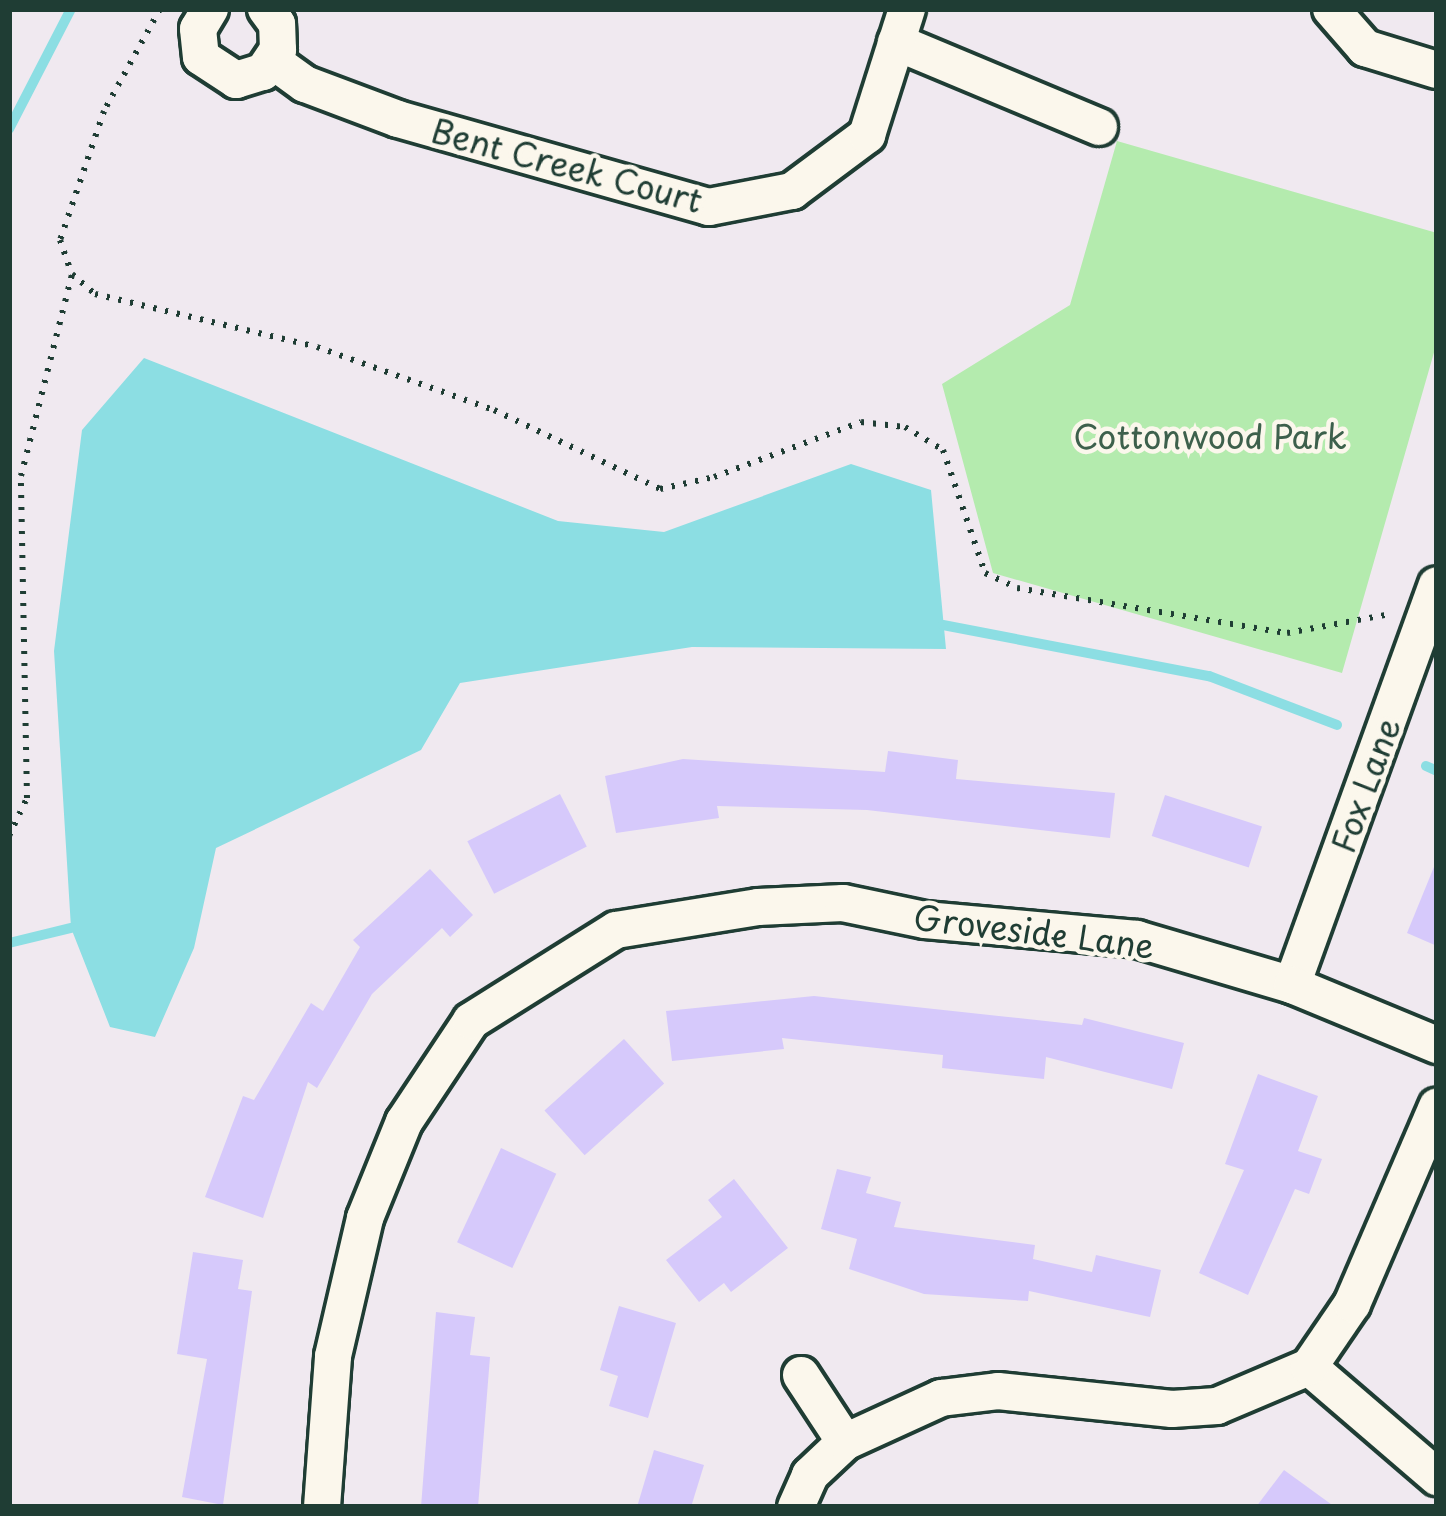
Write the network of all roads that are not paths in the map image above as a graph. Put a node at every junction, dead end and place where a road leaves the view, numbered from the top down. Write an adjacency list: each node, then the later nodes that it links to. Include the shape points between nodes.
1 (210, 9): 5 (street, via 197,44 210,68 250,78)
2 (266, 9): 5 (street, via 280,37)
3 (1331, 9): 6 (street, via 1364,48)
4 (901, 25): 5 (street, Bent Creek Court, via 867,135 792,191 709,207 398,119 305,84); 7 (street)
5 (273, 61)
6 (1437, 70)
7 (1099, 127)
8 (1432, 599): 9 (street, Fox Lane)
9 (1292, 985): 10 (street, Groveside Lane); 16 (street, Groveside Lane, via 1137,939 925,920 843,903 758,907 616,930 471,1021 404,1122 365,1218 333,1356)
10 (1437, 1045)
11 (1437, 1107): 12 (street, via 1352,1304)
12 (1309, 1366): 14 (street, via 1216,1406 1172,1409 998,1391 940,1398); 15 (street)
13 (801, 1375): 14 (street)
14 (845, 1442): 17 (street, via 810,1475)
15 (1437, 1477)
16 (322, 1507)
17 (796, 1507)

